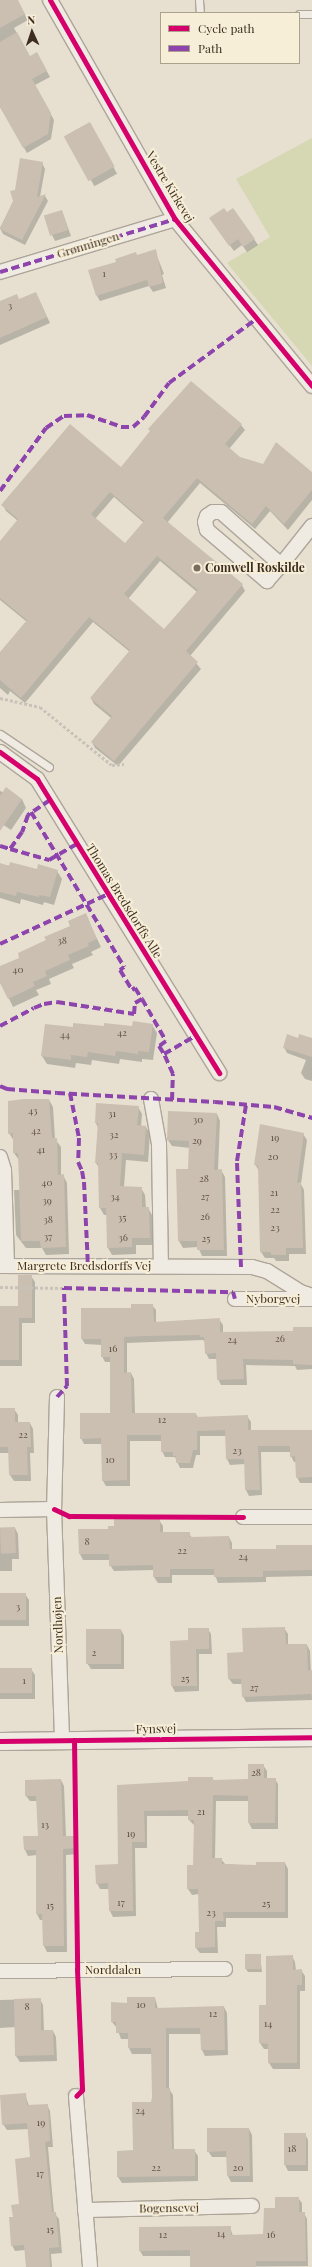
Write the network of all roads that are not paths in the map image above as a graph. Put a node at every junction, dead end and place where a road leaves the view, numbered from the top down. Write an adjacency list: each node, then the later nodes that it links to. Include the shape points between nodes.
1 (50, 0): 6 (street, Vestre Kirkevej)
2 (199, 0): 3 (lane)
3 (200, 12)
4 (300, 14): 5 (lane)
5 (312, 14)
6 (176, 219): 7 (street, Grønningen); 8 (street, Vestre Kirkevej)
7 (0, 272)
8 (312, 386)
9 (312, 526): 10 (street)
10 (281, 565): 10 (street, via 267,581 207,530 207,516 213,512 221,512)
11 (0, 734): 13 (lane)
12 (0, 752): 14 (street, Thomas Bredsdorffs Alle, via 37,778)
13 (49, 767)
14 (219, 1073)
15 (151, 1100): 18 (street, Margrete Bredsdorffs Vej, via 159,1144)
16 (0, 1157): 17 (street, Margrete Bredsdorffs Vej, via 4,1170)
17 (4, 1266): 18 (street, Margrete Bredsdorffs Vej)
18 (161, 1266): 19 (street, Margrete Bredsdorffs Vej, via 252,1267 267,1272 300,1292)
19 (312, 1296)
20 (235, 1299): 21 (street, Nyborgvej)
21 (312, 1299)
22 (57, 1397): 23 (street, Nordhøjen)
23 (54, 1509): 24 (street); 28 (street, Nordhøjen)
24 (0, 1510)
25 (243, 1517): 26 (street)
26 (312, 1517)
27 (312, 1737): 28 (street, Fynsvej)
28 (62, 1740): 29 (street, Fynsvej)
29 (0, 1741)
30 (225, 1969): 31 (street, Norddalen)
31 (0, 1971)
32 (76, 2096): 34 (street)
33 (252, 2206): 34 (street, Bogensevej)
34 (85, 2210): 35 (street)
35 (90, 2267)

